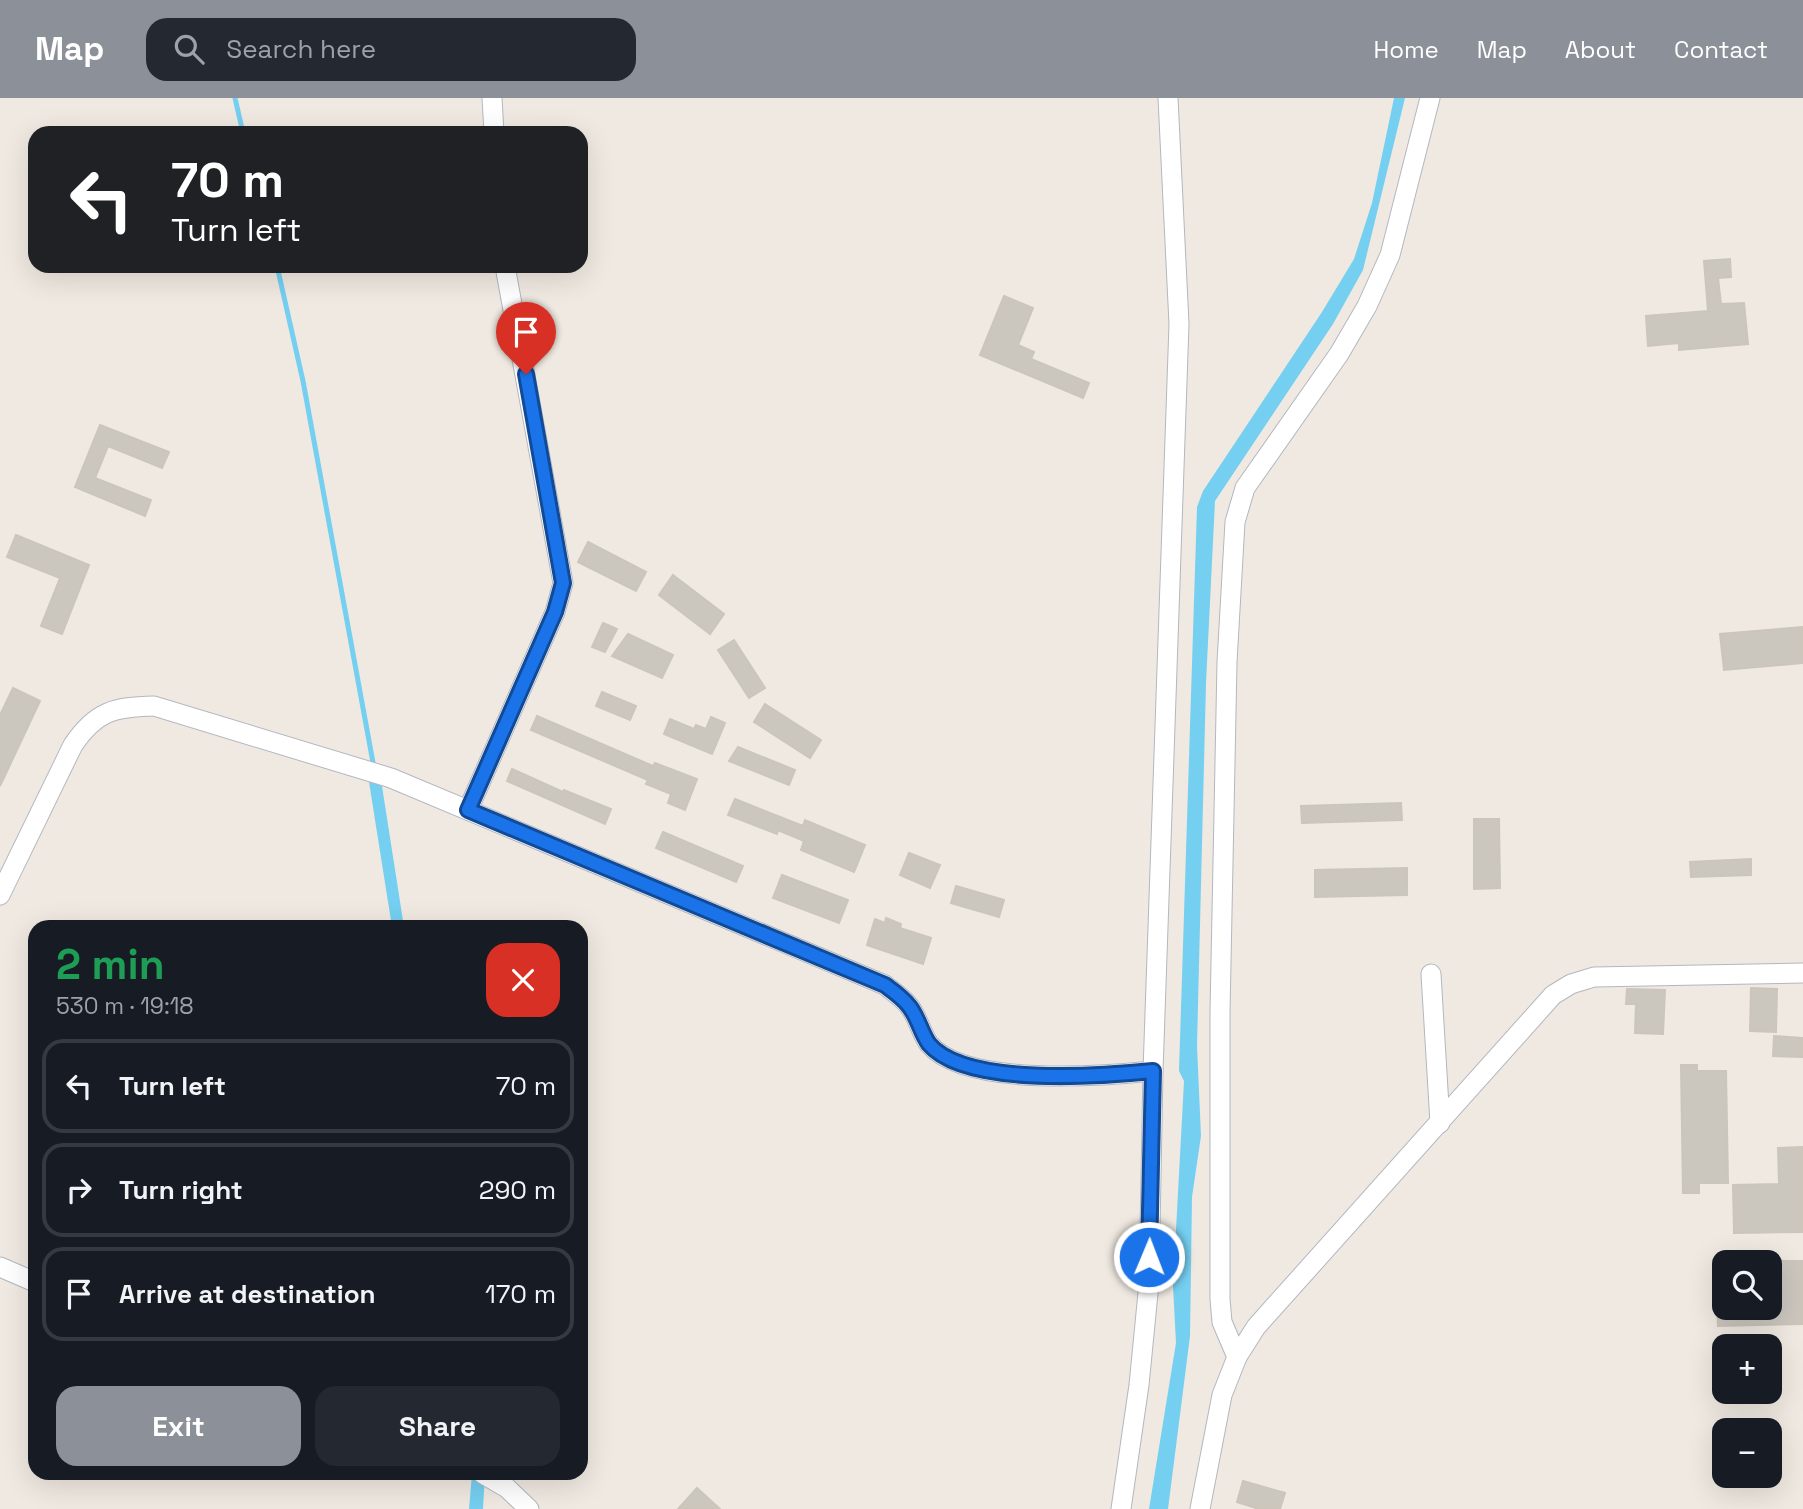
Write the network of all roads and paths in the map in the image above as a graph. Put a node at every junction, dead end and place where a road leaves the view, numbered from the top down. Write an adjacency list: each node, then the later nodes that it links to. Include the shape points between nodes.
1 (492, 98): 4 (street)
2 (1168, 98): 10 (street, via 1179,324)
3 (1430, 98): 14 (street, via 1390,255 1367,306 1245,488 1235,522 1226,676 1220,1299 1222,1322)
4 (494, 126)
5 (506, 273): 6 (street, via 563,583 555,612)
6 (468, 810): 7 (street, via 391,778 154,706 129,706 102,714 73,745); 10 (street, via 885,985 909,1005 930,1044 953,1060 984,1070 1045,1076)
7 (0, 895)
8 (1803, 973): 11 (street, via 1594,977 1571,984 1553,995)
9 (1431, 974): 11 (street)
10 (1153, 1071): 17 (street, via 1149,1283)
11 (1440, 1123): 14 (street, via 1256,1327)
12 (0, 1267): 13 (street)
13 (28, 1279)
14 (1237, 1357): 18 (street, via 1222,1395)
15 (494, 1480): 16 (street)
16 (529, 1509)
17 (1121, 1509)
18 (1200, 1509)

